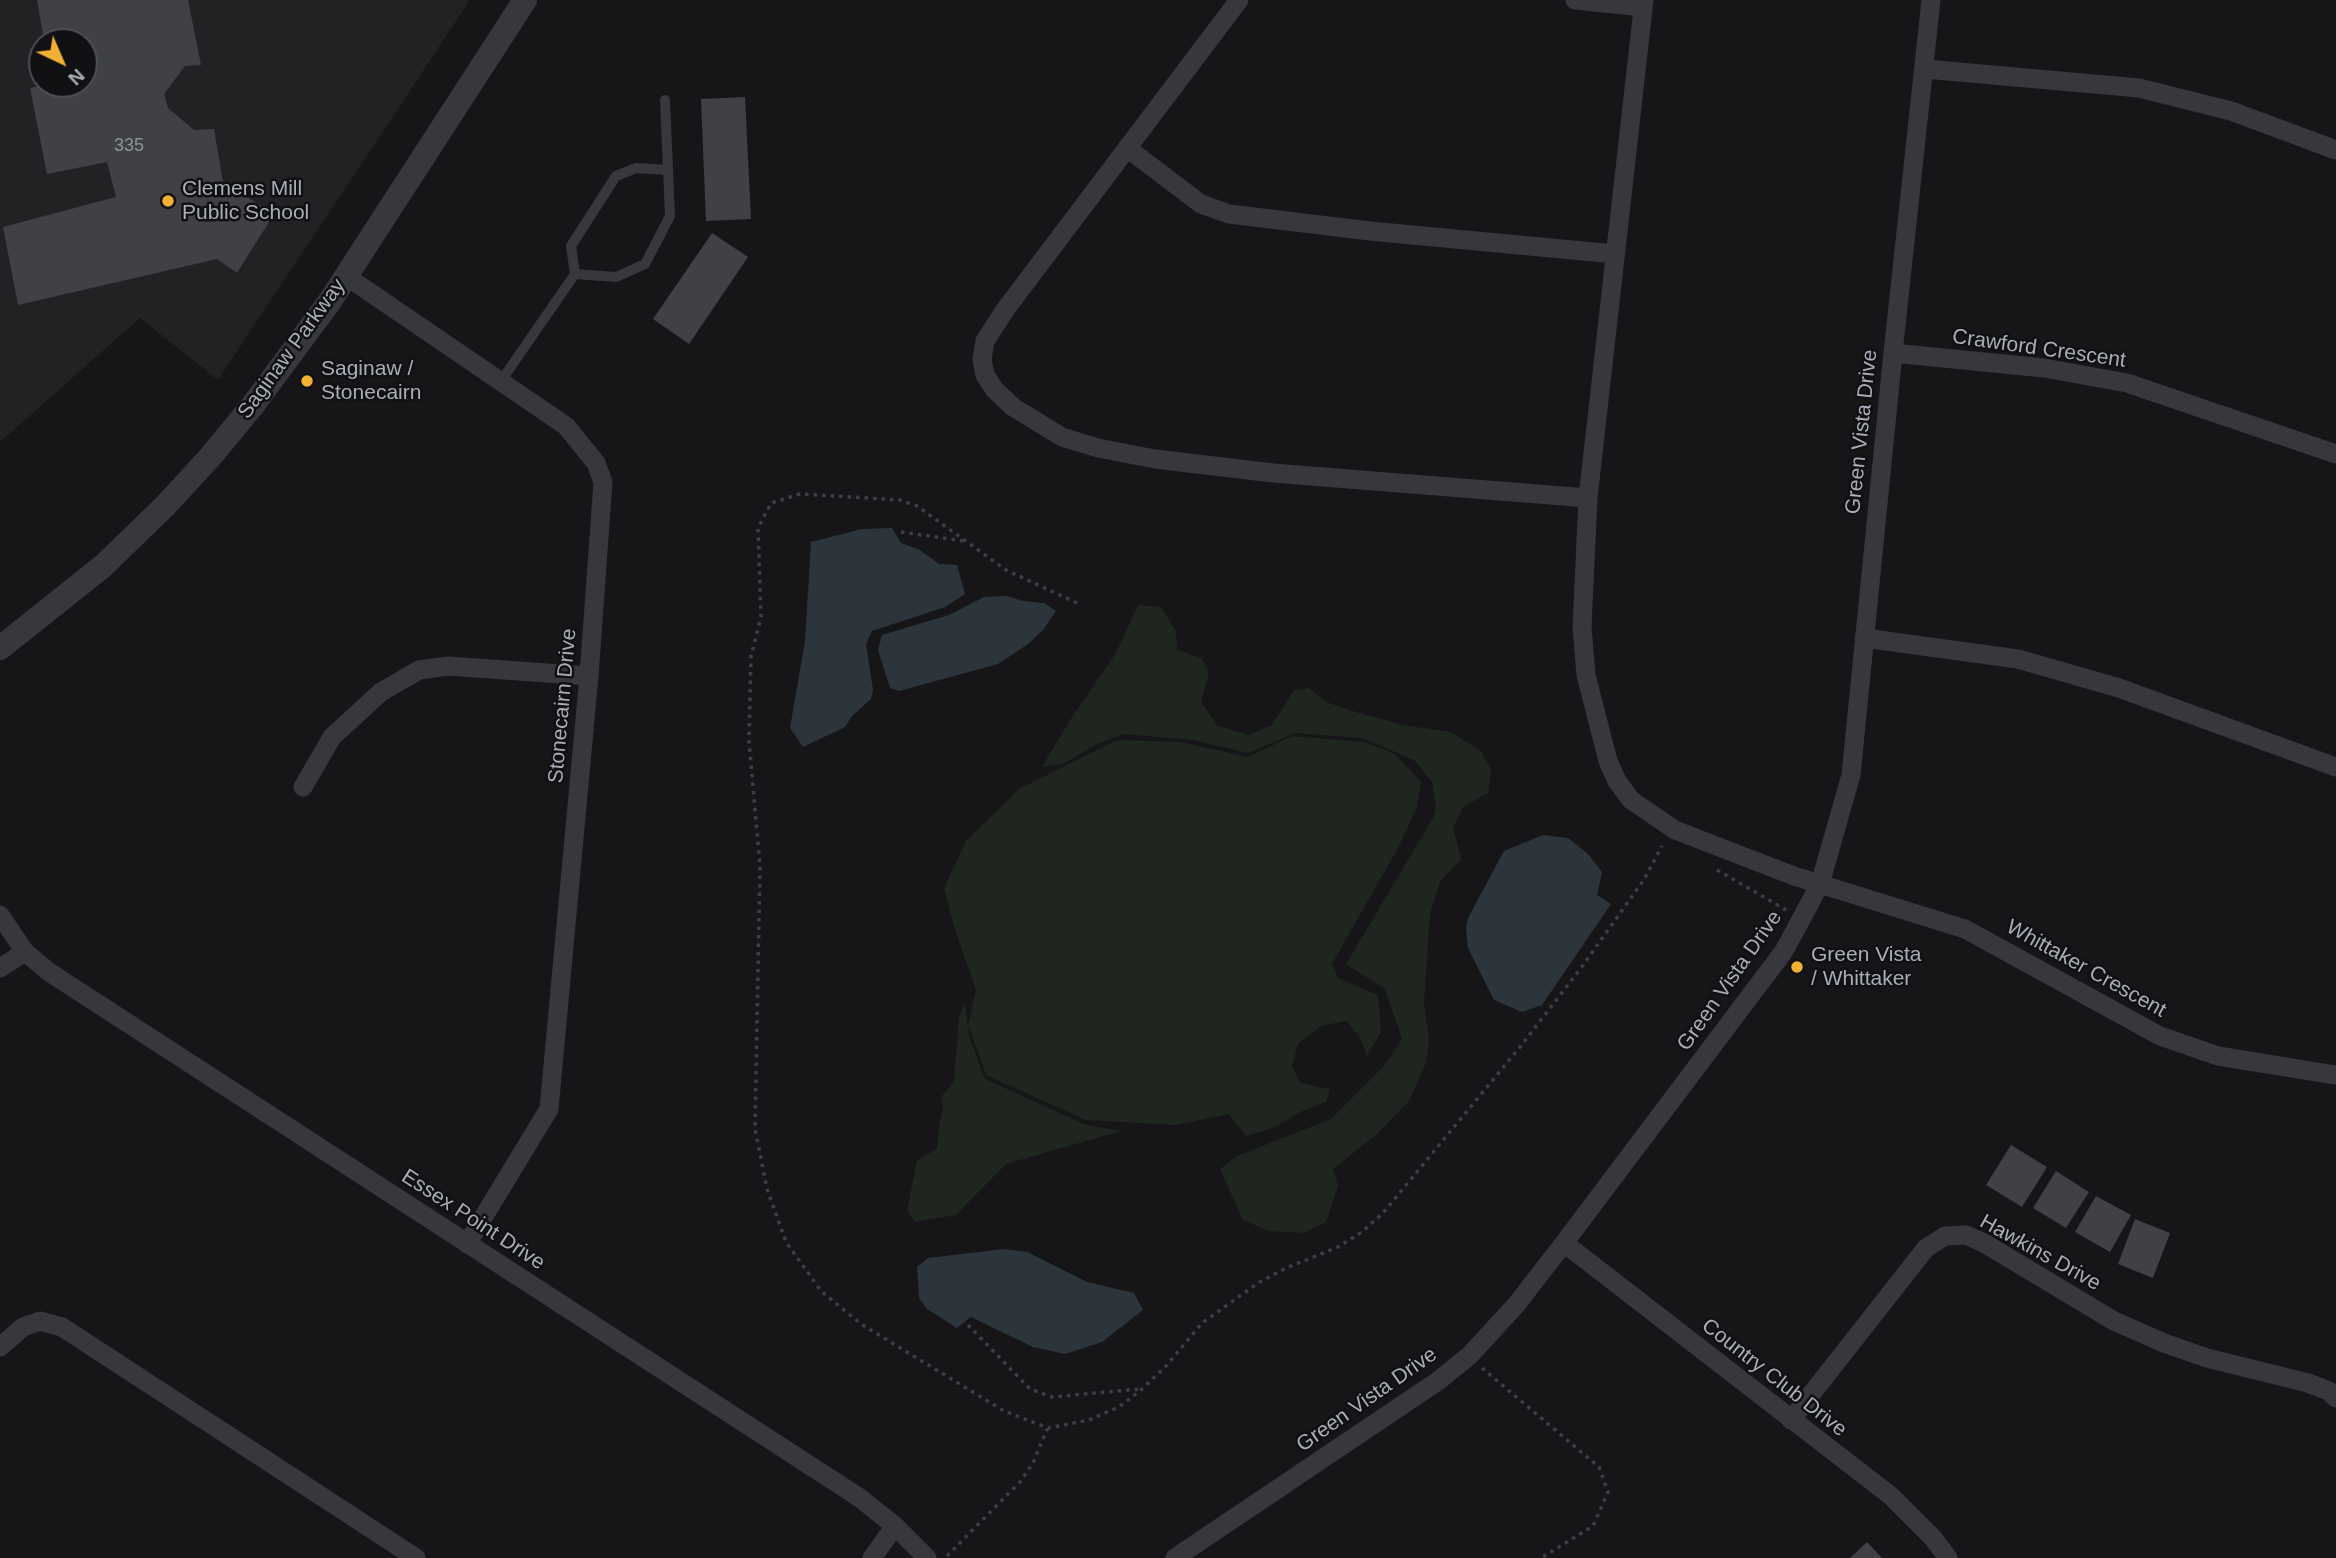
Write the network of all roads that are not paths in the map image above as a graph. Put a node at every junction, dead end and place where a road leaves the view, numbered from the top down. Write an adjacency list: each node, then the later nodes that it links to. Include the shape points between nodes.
1 (525, 0): 13 (street, Saginaw Parkway)
2 (1239, 0): 8 (street)
3 (1574, 0): 5 (street)
4 (1931, 0): 6 (street, Green Vista Drive)
5 (1643, 4): 11 (street, Whittaker Crescent)
6 (1925, 69): 9 (street, via 2138,88 2231,111); 14 (street, Green Vista Drive)
7 (665, 100): 10 (lane)
8 (1127, 148): 11 (street, via 1201,204 1229,214); 17 (street, via 985,341 985,375 1013,407 1062,437 1155,459)
9 (2336, 150)
10 (668, 170): 12 (lane, via 636,168 616,176 571,246); 12 (lane, via 670,216 645,264 616,277)
11 (1615, 254): 17 (street, Whittaker Crescent)
12 (575, 274): 15 (lane)
13 (346, 276): 15 (street, Stonecairn Drive); 19 (street, Saginaw Parkway, via 291,356 211,456 103,566)
14 (1892, 354): 16 (street, Crawford Crescent, via 2044,368 2127,383); 18 (street, Green Vista Drive)
15 (501, 381): 20 (street, Stonecairn Drive, via 566,426 596,463 603,482)
16 (2336, 454)
17 (1588, 498): 23 (street, Whittaker Crescent, via 1582,627 1586,675 1617,781 1631,800 1675,830)
18 (1864, 638): 21 (street, via 2018,659 2119,688); 23 (street, Green Vista Drive, via 1851,775)
19 (0, 648)
20 (589, 676): 22 (street, via 448,666 419,670 381,692 332,737); 29 (street, Stonecairn Drive, via 550,1109)
21 (2336, 767)
22 (303, 787)
23 (1820, 884): 27 (street, Whittaker Crescent, via 1965,929 2160,1036 2218,1056); 28 (street, Green Vista Drive, via 1784,951)
24 (0, 915): 25 (street, Essex Point Drive)
25 (25, 952): 26 (street); 29 (street, Essex Point Drive, via 79,992)
26 (0, 968)
27 (2336, 1075)
28 (1564, 1243): 32 (street, Country Club Drive); 37 (street, Green Vista Drive, via 1469,1356)
29 (467, 1244): 33 (street, Essex Point Drive, via 724,1408 860,1498)
30 (0, 1347): 34 (street, via 23,1327 40,1321 62,1327)
31 (2336, 1398): 32 (street, Hawkins Drive, via 2308,1383 2207,1358 2114,1321 1966,1235 1945,1236 1926,1248)
32 (1791, 1420): 38 (street, Country Club Drive, via 1891,1496)
33 (894, 1526): 35 (street); 36 (street, Essex Point Drive)
34 (416, 1558)
35 (872, 1558)
36 (927, 1558)
37 (1175, 1558)
38 (1948, 1558)

